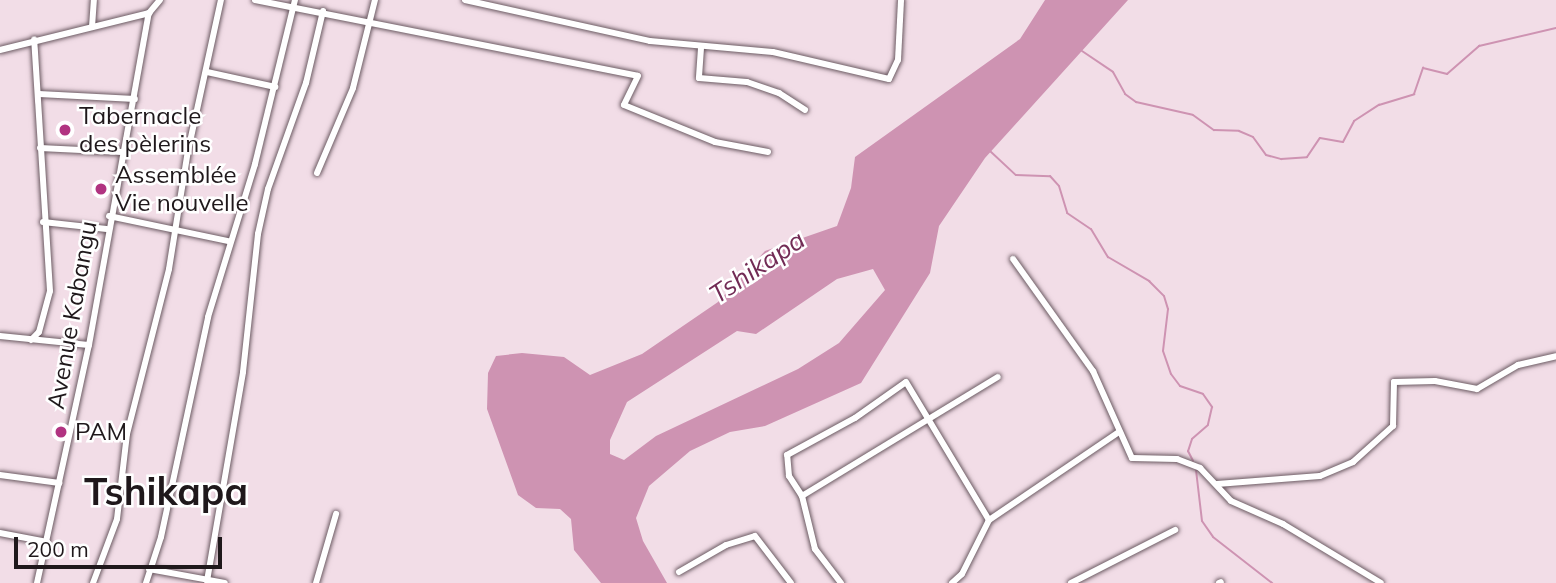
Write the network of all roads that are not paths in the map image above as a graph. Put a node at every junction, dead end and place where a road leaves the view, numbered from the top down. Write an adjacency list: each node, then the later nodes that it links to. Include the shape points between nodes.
1 (94, 0): 13 (street)
2 (160, 0): 11 (street)
3 (221, 0): 17 (street)
4 (255, 0): 9 (street)
5 (375, 0): 12 (street)
6 (465, 0): 8 (street)
7 (901, 0): 15 (street, via 898,60 889,79 773,52)
8 (476, 1): 15 (street)
9 (295, 3): 10 (street); 18 (street)
10 (323, 12): 12 (street); 50 (street, via 306,83 268,189 258,234 243,372)
11 (149, 13): 13 (street); 20 (street, Avenue Kabangu)
12 (371, 21): 24 (street, via 638,76 624,105 715,142); 25 (street, via 347,106)
13 (92, 27): 14 (street)
14 (33, 40): 16 (street); 19 (street)
15 (701, 48): 21 (street, via 699,78 747,82 779,93)
16 (0, 50)
17 (207, 72): 18 (street); 29 (street)
18 (275, 87): 30 (street)
19 (39, 94): 20 (street); 22 (street)
20 (135, 99): 23 (street, Avenue Kabangu)
21 (805, 110)
22 (40, 148): 23 (street); 27 (street)
23 (122, 152): 26 (street, Avenue Kabangu)
24 (768, 152)
25 (317, 173)
26 (109, 216): 28 (street, Avenue Kabangu); 29 (street)
27 (43, 222): 28 (street); 33 (street, via 50,291 39,332)
28 (107, 229): 34 (street, Avenue Kabangu)
29 (175, 232): 30 (street); 52 (street, via 127,433 117,519)
30 (228, 241): 48 (street, via 185,410 161,537)
31 (1013, 259): 38 (street, via 1093,371)
32 (0, 336): 33 (street)
33 (31, 340): 34 (street)
34 (89, 345): 40 (street, Avenue Kabangu)
35 (1556, 356): 41 (street, via 1518,365 1477,389 1436,381 1394,382 1394,426 1353,462 1320,476)
36 (998, 377): 37 (street)
37 (929, 422): 42 (street); 42 (street, via 905,383 855,418 787,455 789,476); 44 (street)
38 (1119, 432): 41 (street, via 1135,460 1167,458 1189,464); 44 (street)
39 (0, 475): 40 (street)
40 (59, 483): 47 (street, Avenue Kabangu)
41 (1217, 484): 60 (street, via 1231,501 1283,524)
42 (802, 496): 57 (street, via 814,549)
43 (336, 514): 55 (street)
44 (989, 520): 58 (street, via 962,574)
45 (1175, 530): 59 (street)
46 (0, 533): 47 (street)
47 (47, 542): 51 (street, Avenue Kabangu)
48 (149, 569): 50 (street); 53 (street)
49 (679, 572): 56 (street, via 726,545 755,536)
50 (207, 581): 54 (street)
51 (37, 583)
52 (93, 583)
53 (146, 583)
54 (225, 583)
55 (316, 583)
56 (791, 583)
57 (841, 583)
58 (952, 583)
59 (1071, 583)
60 (1381, 583)

